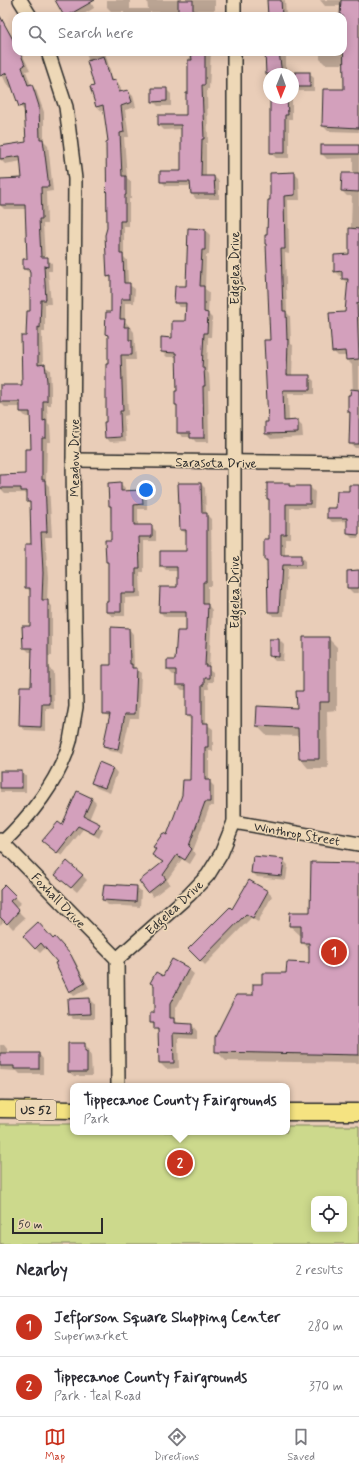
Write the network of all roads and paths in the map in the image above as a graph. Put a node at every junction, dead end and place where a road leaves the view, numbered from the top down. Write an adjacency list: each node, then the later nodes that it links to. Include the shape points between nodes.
1 (20, 0): 3 (street)
2 (234, 0): 4 (street)
3 (28, 12)
4 (234, 12)
5 (49, 56): 7 (street, Meadow Drive, via 66,107 75,179)
6 (234, 56): 8 (street, Edgelea Drive)
7 (73, 460): 8 (street, Sarasota Drive); 11 (street, Meadow Drive, via 76,707 69,742 57,774 35,806)
8 (235, 463): 9 (street, Sarasota Drive); 10 (street, Edgelea Drive)
9 (359, 463)
10 (234, 822): 12 (street, Winthrop Street); 13 (street, Edgelea Drive, via 221,854 208,875)
11 (1, 842): 13 (street, Foxhall Drive)
12 (359, 844)
13 (117, 959): 14 (street)
14 (118, 1083)
15 (0, 1109): 16 (main road, US 52)
16 (70, 1110)
17 (290, 1112): 18 (main road)
18 (359, 1112)

